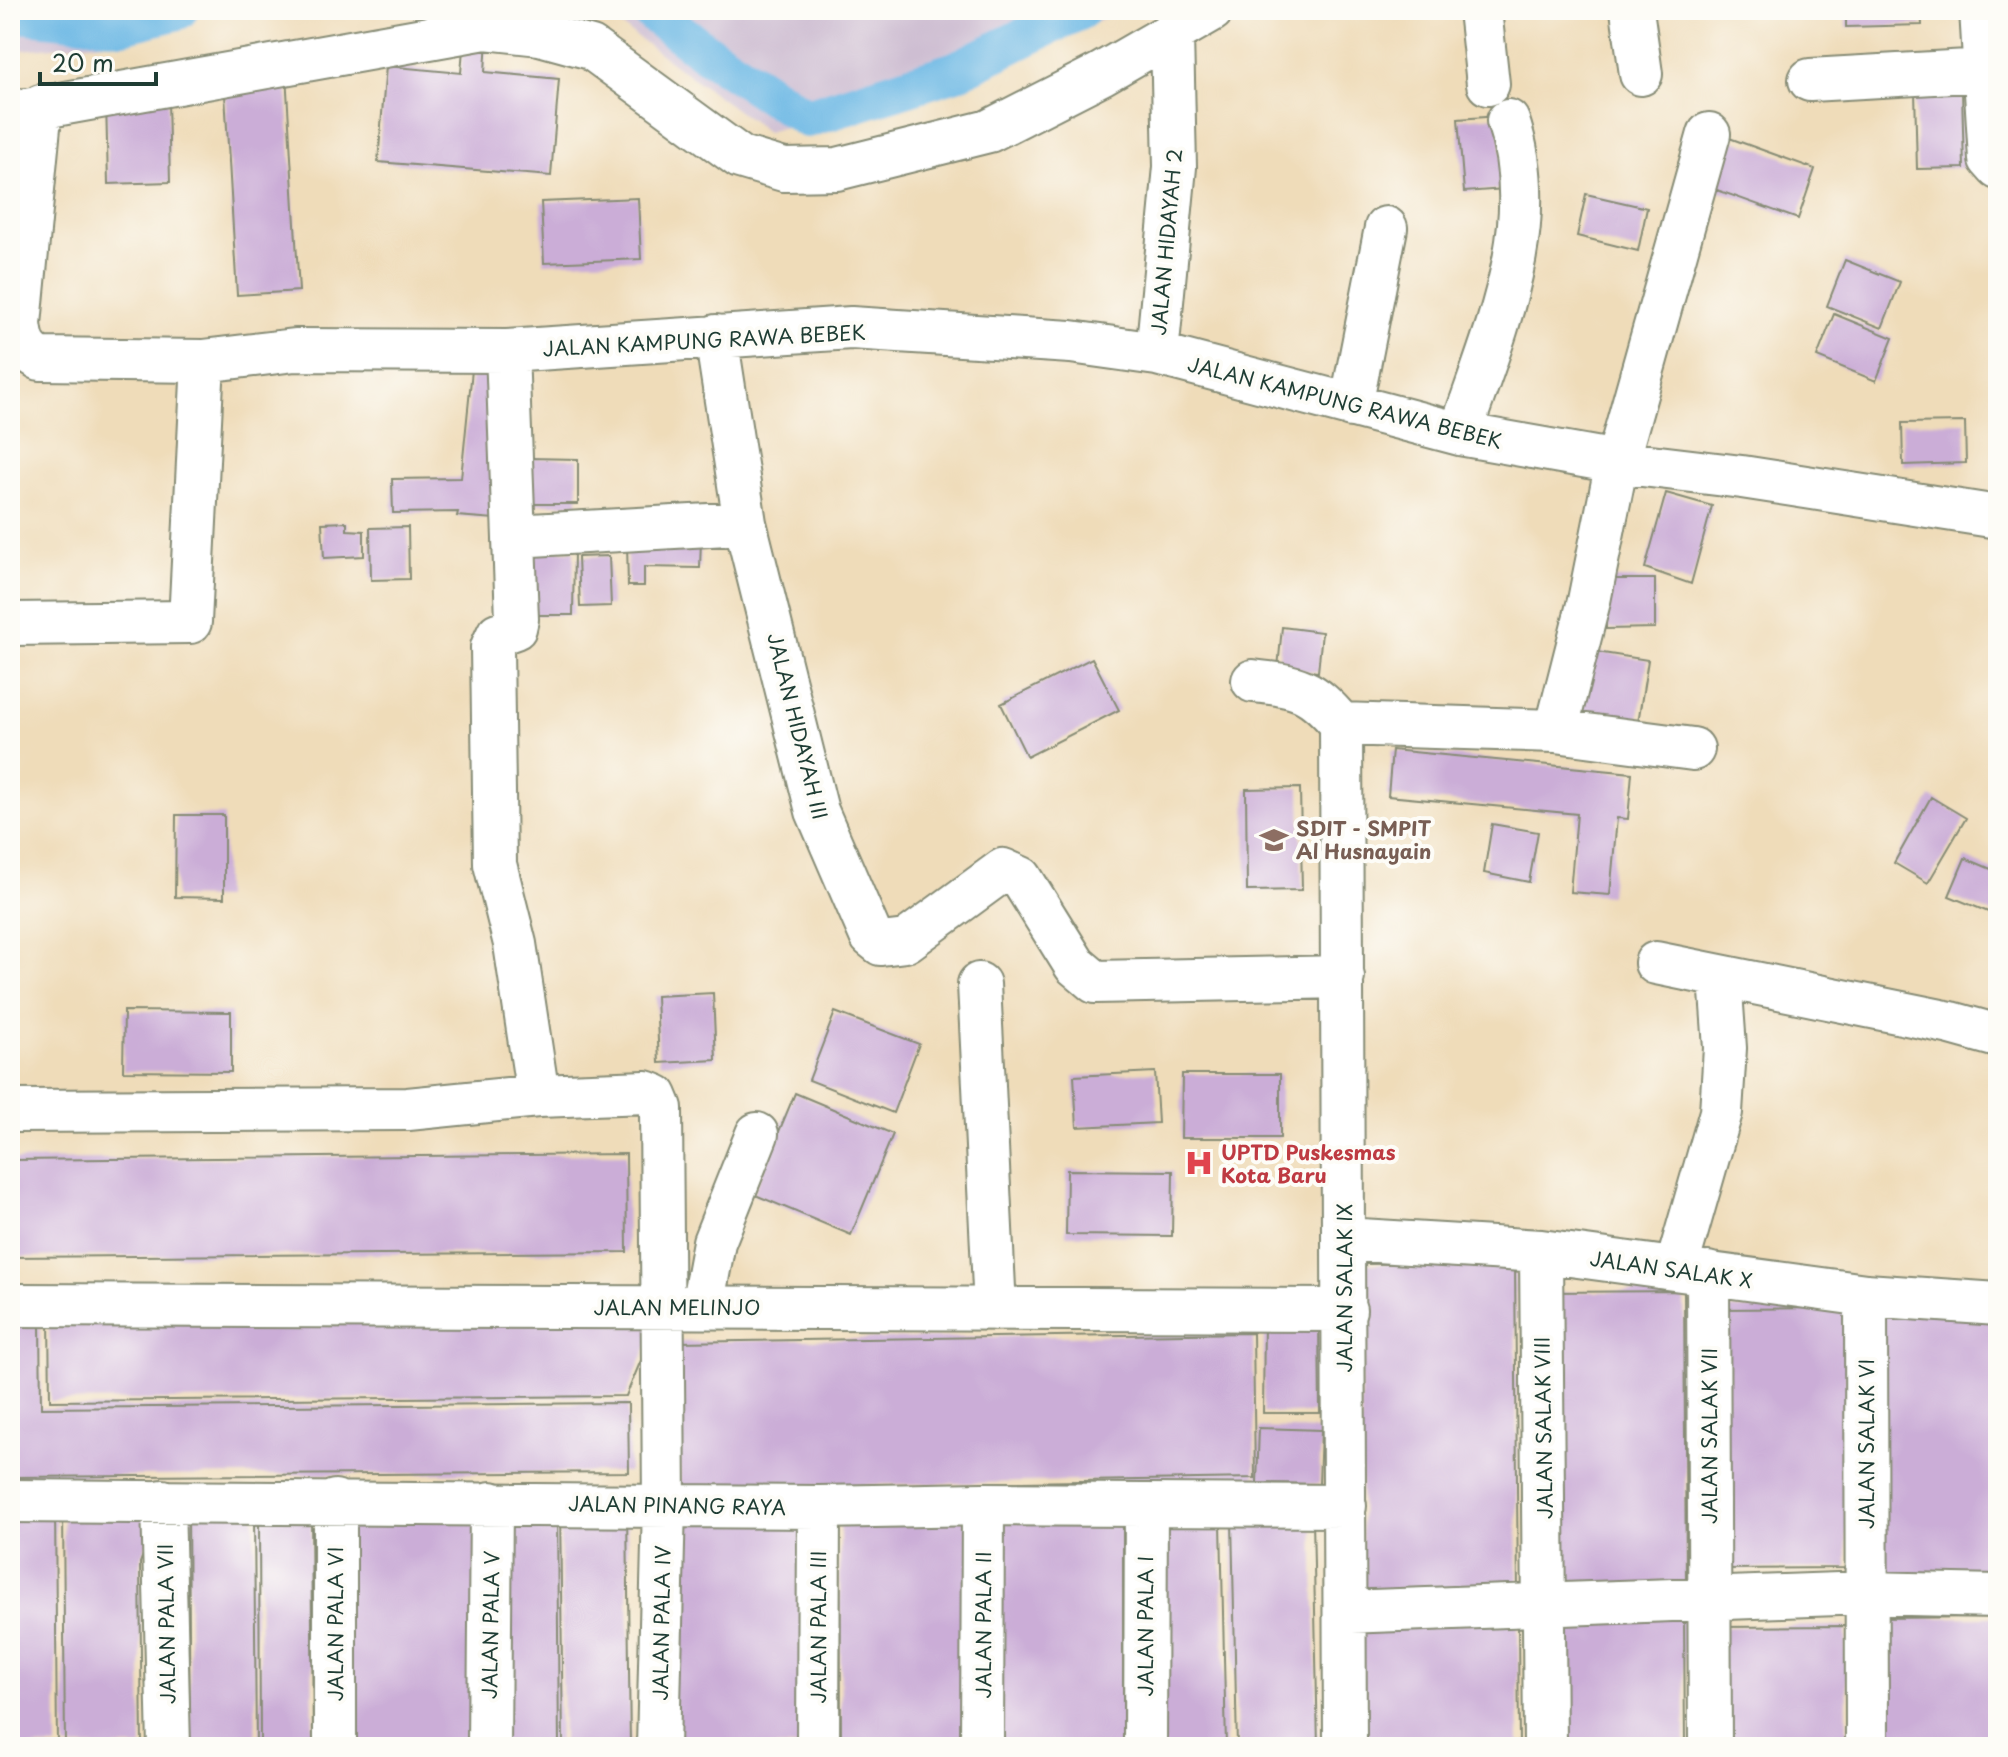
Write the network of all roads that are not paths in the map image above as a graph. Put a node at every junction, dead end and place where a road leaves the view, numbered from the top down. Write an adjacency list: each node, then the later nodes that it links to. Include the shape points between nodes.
1 (1212, 10): 5 (street)
2 (1480, 10): 9 (street)
3 (1632, 10): 7 (street)
4 (1981, 10): 6 (street)
5 (1172, 35): 10 (street, via 989,131 837,169 784,170 740,157 591,48 540,34 485,28); 17 (street, JALAN HIDAYAH 2, via 1175,167)
6 (1986, 70): 8 (street); 13 (street, via 1990,159)
7 (1641, 74)
8 (1810, 80)
9 (1488, 84)
10 (26, 110): 18 (street, JALAN KAMPUNG RAWA BEBEK, via 20,324 29,353)
11 (1508, 121): 21 (street, via 1520,179 1516,257)
12 (1709, 134): 22 (street)
13 (1998, 168)
14 (1386, 228): 20 (street)
15 (716, 336): 16 (street, JALAN KAMPUNG RAWA BEBEK); 17 (street, JALAN KAMPUNG RAWA BEBEK, via 851,328 1071,342); 24 (street)
16 (507, 351): 19 (street, JALAN KAMPUNG RAWA BEBEK, via 295,350); 25 (street)
17 (1157, 354): 20 (street, JALAN KAMPUNG RAWA BEBEK)
18 (25, 360): 19 (street, JALAN KAMPUNG RAWA BEBEK)
19 (203, 361): 26 (street, via 190,622)
20 (1351, 406): 21 (street, JALAN KAMPUNG RAWA BEBEK)
21 (1460, 434): 22 (street, JALAN KAMPUNG RAWA BEBEK)
22 (1617, 462): 23 (street, JALAN KAMPUNG RAWA BEBEK); 29 (street)
23 (1998, 517)
24 (745, 523): 25 (street); 32 (street, JALAN HIDAYAH III, via 817,811 871,936 881,944 906,941 1003,870 1021,878 1075,965 1095,982)
25 (514, 536): 36 (street, via 515,628 498,634 492,647 495,864 515,944)
26 (10, 624)
27 (1253, 681): 28 (street, via 1297,686 1319,697)
28 (1341, 724): 29 (street); 32 (street, JALAN SALAK IX)
29 (1556, 731): 30 (street)
30 (1693, 749)
31 (1656, 963): 33 (street)
32 (1343, 977): 39 (street, JALAN SALAK IX)
33 (1720, 977): 35 (street); 41 (street, JALAN SALAK VII, via 1725,1048 1721,1112)
34 (979, 984): 46 (street)
35 (1998, 1036)
36 (538, 1096): 37 (street, via 408,1109); 45 (street, via 656,1096)
37 (10, 1111)
38 (757, 1134): 45 (street)
39 (1344, 1239): 40 (street, JALAN SALAK X); 47 (street, JALAN SALAK IX)
40 (1541, 1251): 41 (street, JALAN SALAK X); 60 (street, JALAN SALAK VIII)
41 (1692, 1271): 42 (street, JALAN SALAK X); 59 (street, JALAN SALAK VII)
42 (1866, 1295): 43 (street, JALAN SALAK X); 57 (street, JALAN SALAK VI)
43 (1998, 1304)
44 (10, 1305): 45 (street, JALAN MELINJO)
45 (683, 1307): 46 (street, JALAN MELINJO); 52 (street, JALAN PALA IV)
46 (995, 1309): 47 (street, JALAN MELINJO)
47 (1345, 1310): 55 (street, JALAN SALAK IX)
48 (10, 1501): 49 (street, JALAN PINANG RAYA)
49 (163, 1501): 50 (street, JALAN PINANG RAYA); 62 (street, JALAN PALA VII)
50 (335, 1501): 51 (street, JALAN PINANG RAYA); 63 (street, JALAN PALA VI)
51 (491, 1503): 52 (street, JALAN PINANG RAYA); 64 (street, JALAN PALA V)
52 (664, 1504): 56 (street, JALAN PINANG RAYA); 65 (street, JALAN PALA IV)
53 (983, 1504): 54 (street, JALAN PINANG RAYA); 56 (street, JALAN PINANG RAYA); 67 (street, JALAN PALA II)
54 (1146, 1505): 55 (street, JALAN PINANG RAYA); 68 (street, JALAN PALA I)
55 (1345, 1506): 61 (street, JALAN SALAK IX)
56 (819, 1507): 66 (street, JALAN PALA III)
57 (1866, 1593): 58 (street); 59 (street); 72 (street, JALAN SALAK VI)
58 (1998, 1596)
59 (1709, 1599): 60 (street); 71 (street, JALAN SALAK VII)
60 (1545, 1606): 61 (street); 70 (street, JALAN SALAK VIII)
61 (1345, 1612): 69 (street, JALAN SALAK IX)
62 (169, 1747)
63 (335, 1747)
64 (489, 1747)
65 (658, 1747)
66 (818, 1747)
67 (982, 1747)
68 (1145, 1747)
69 (1345, 1747)
70 (1545, 1747)
71 (1710, 1747)
72 (1867, 1747)

